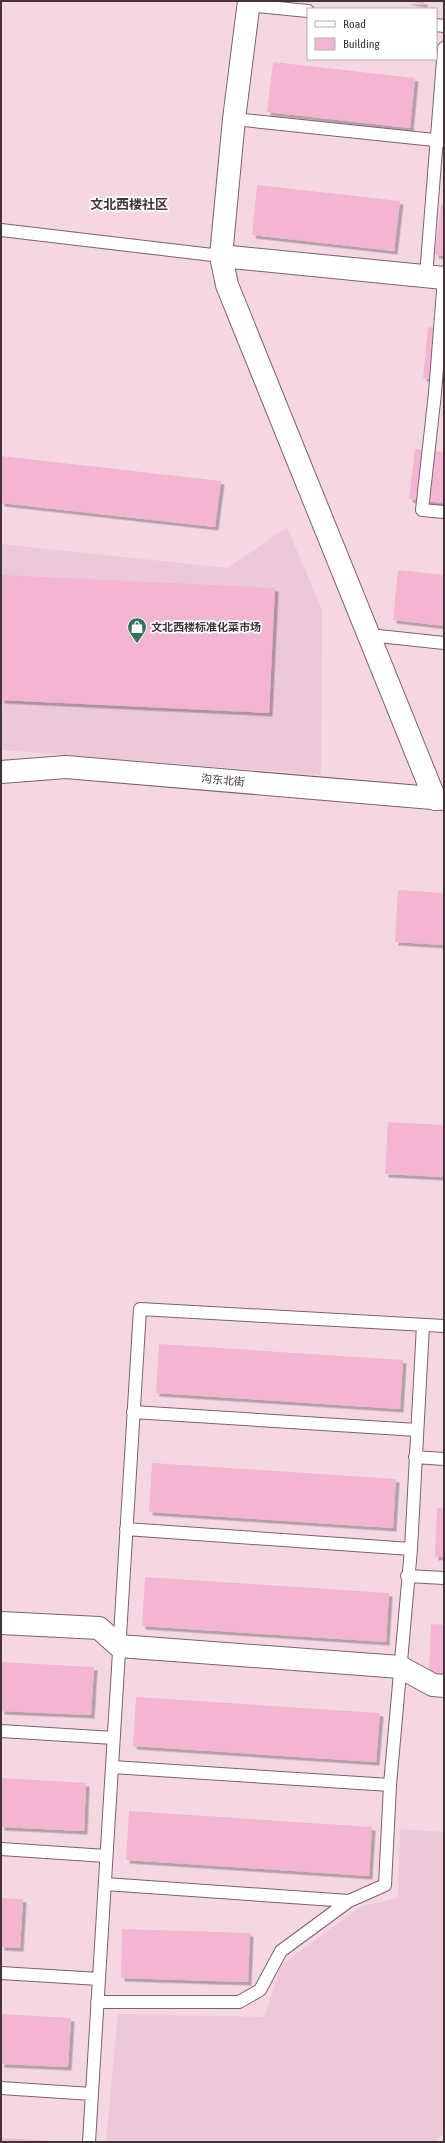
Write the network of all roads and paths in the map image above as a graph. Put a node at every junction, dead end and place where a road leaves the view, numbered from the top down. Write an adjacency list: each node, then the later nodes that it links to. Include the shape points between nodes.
1 (248, 3): 2 (lane); 4 (street)
2 (307, 12)
3 (444, 48): 5 (lane)
4 (234, 119): 5 (lane); 7 (street)
5 (440, 141): 8 (lane)
6 (1, 230): 7 (lane)
7 (221, 256): 8 (street); 11 (street, via 227,285)
8 (438, 277): 9 (lane)
9 (439, 394): 10 (lane, via 422,510)
10 (444, 512)
11 (369, 635): 12 (lane); 14 (street)
12 (444, 642)
13 (1, 772): 14 (street, 沟东北街, via 66,767)
14 (439, 799)
15 (423, 1325): 16 (lane); 17 (lane, via 140,1309); 18 (lane)
16 (444, 1326)
17 (133, 1412): 18 (lane); 21 (lane)
18 (417, 1430): 19 (lane)
19 (415, 1457): 20 (lane); 22 (lane)
20 (444, 1458)
21 (126, 1529): 22 (lane); 26 (lane)
22 (411, 1548): 23 (lane)
23 (407, 1576): 24 (lane); 27 (lane)
24 (444, 1578)
25 (1, 1623): 26 (street, via 99,1628)
26 (119, 1646): 27 (street); 30 (lane)
27 (400, 1666): 28 (street, via 433,1685); 32 (lane)
28 (444, 1686)
29 (1, 1731): 30 (lane)
30 (114, 1738): 31 (lane)
31 (112, 1767): 32 (lane); 34 (lane)
32 (390, 1785): 36 (lane, via 385,1885)
33 (1, 1849): 34 (lane)
34 (106, 1856): 35 (lane)
35 (105, 1884): 36 (lane); 38 (lane)
36 (349, 1901): 39 (lane, via 281,1951 260,1990 239,2002)
37 (1, 1973): 38 (lane)
38 (99, 1979): 39 (lane)
39 (97, 2002): 41 (lane)
40 (1, 2088): 41 (lane)
41 (92, 2094): 42 (lane)
42 (89, 2142)

